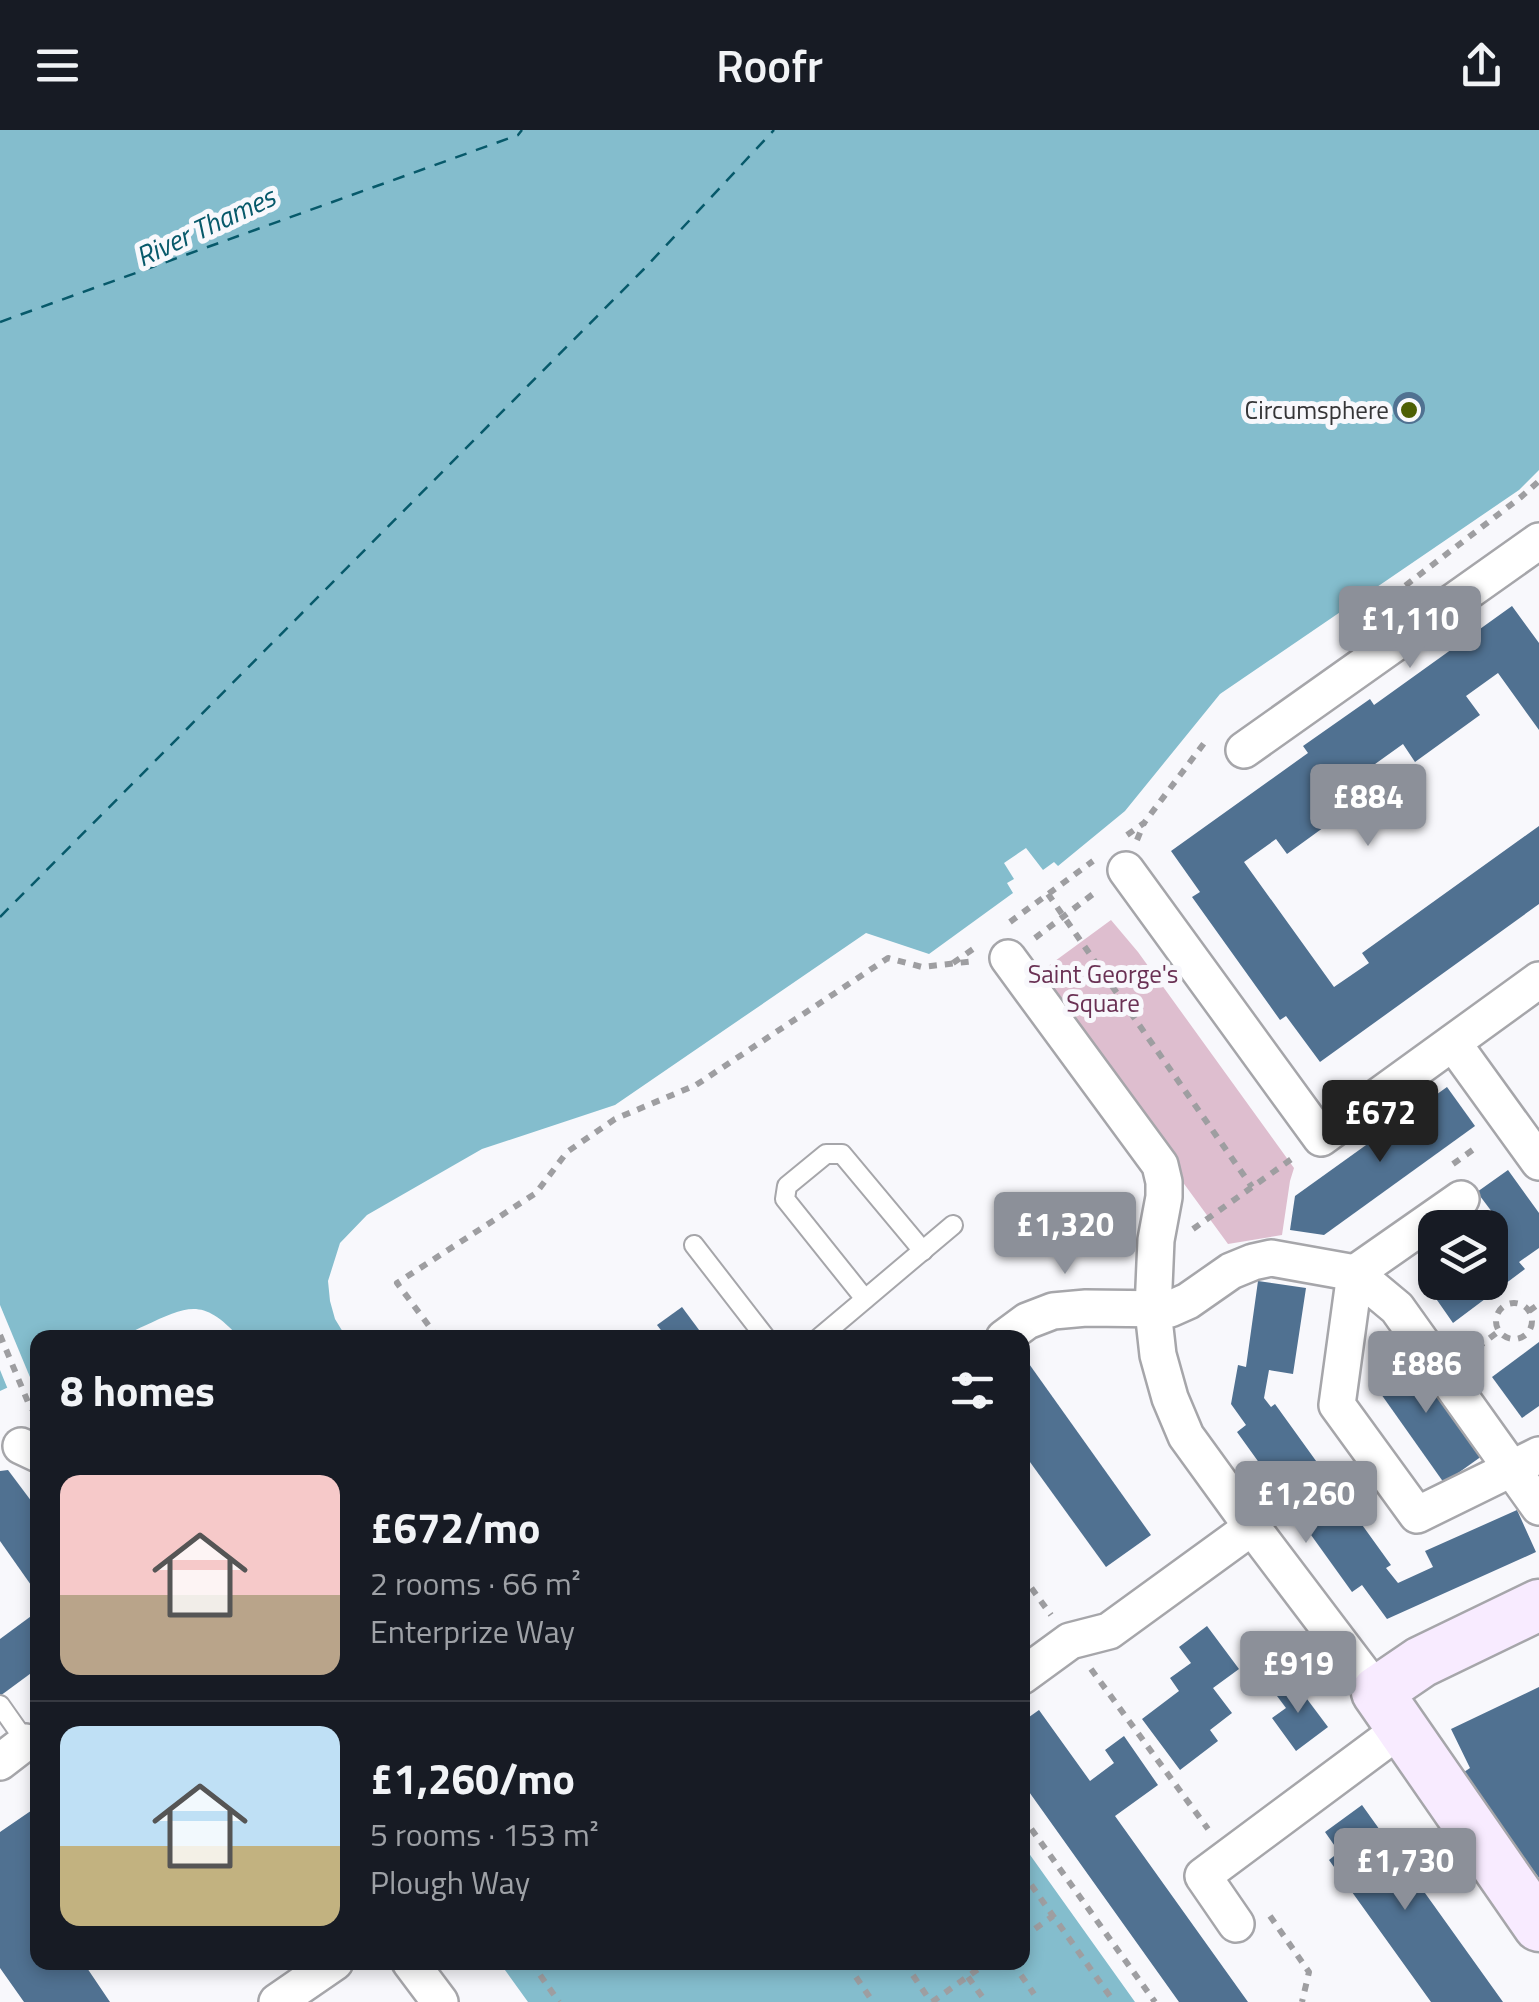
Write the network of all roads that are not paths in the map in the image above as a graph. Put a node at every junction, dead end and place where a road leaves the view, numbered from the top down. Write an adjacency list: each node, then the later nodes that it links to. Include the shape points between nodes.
1 (1539, 542): 2 (street)
2 (1244, 750)
3 (1126, 870): 6 (street, via 1322,1138)
4 (1008, 958): 14 (street, via 1160,1165 1164,1198)
5 (1539, 980): 6 (street)
6 (1453, 1043): 7 (street)
7 (1539, 1162)
8 (1461, 1199): 12 (street)
9 (953, 1226): 11 (lane)
10 (694, 1245): 15 (lane)
11 (922, 1251): 13 (lane); 13 (lane, via 842,1154 826,1154 788,1186 785,1199)
12 (1355, 1273): 14 (street, via 1271,1258 1231,1271 1170,1308); 18 (street, via 1396,1308); 18 (street, via 1337,1405 1417,1515)
13 (864, 1300): 16 (lane)
14 (1153, 1310): 17 (street, via 1052,1311); 20 (street, via 1158,1355 1186,1436)
15 (760, 1330)
16 (828, 1330)
17 (1015, 1330)
18 (1525, 1462): 19 (street)
19 (1539, 1507)
20 (1252, 1527): 22 (street, via 1109,1631 1070,1641); 24 (street)
21 (1539, 1605): 24 (main road, via 1420,1662)
22 (1030, 1670)
23 (0, 1705): 25 (lane)
24 (1390, 1710): 26 (street, via 1204,1876); 27 (main road)
25 (13, 1752)
26 (1236, 1924)
27 (1539, 1926)
28 (323, 1970): 30 (street)
29 (416, 1970): 31 (street)
30 (277, 2002)
31 (440, 2002)

